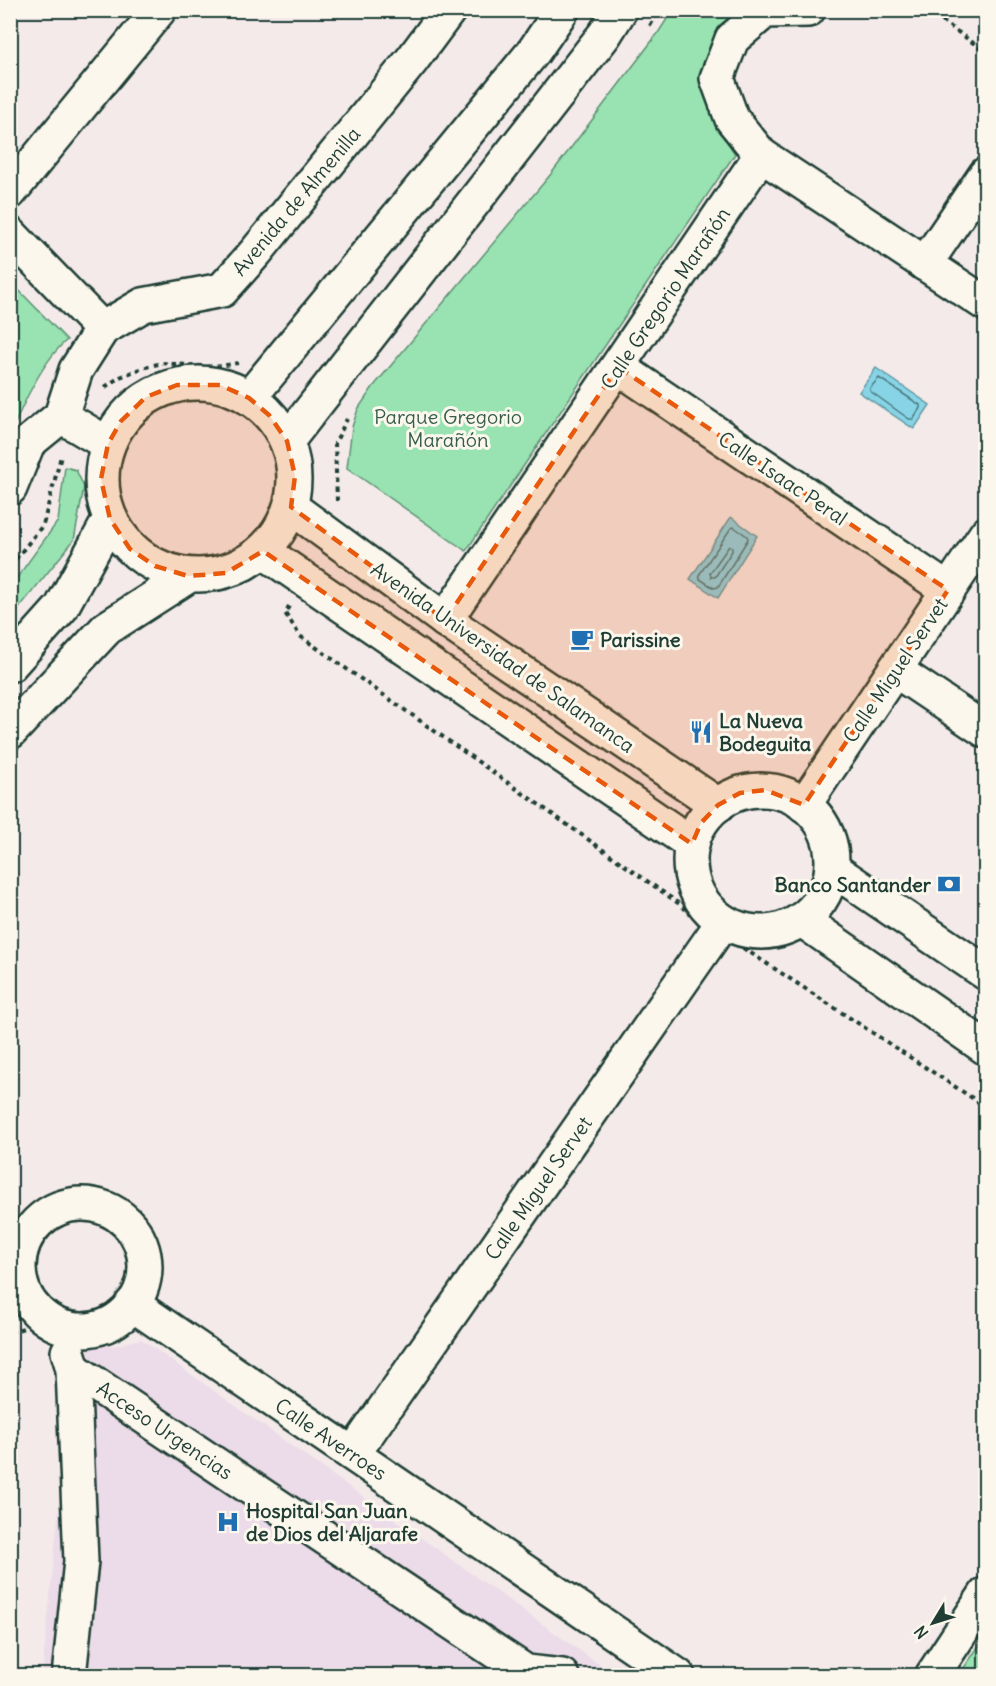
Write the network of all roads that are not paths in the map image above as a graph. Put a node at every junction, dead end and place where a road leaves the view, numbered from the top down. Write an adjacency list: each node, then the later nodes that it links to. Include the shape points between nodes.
1 (159, 10): 8 (street)
2 (449, 10): 12 (street, Avenida de Almenilla, via 397,79 222,290 143,305)
3 (562, 10): 14 (street, via 534,51)
4 (621, 10): 16 (street)
5 (808, 10): 6 (street, via 765,11 732,39 717,78 732,119)
6 (761, 155): 10 (street); 13 (street, Calle Gregorio Marañón)
7 (986, 174): 10 (street)
8 (10, 192)
9 (10, 234): 12 (street)
10 (925, 264): 11 (street)
11 (986, 304)
12 (102, 329): 15 (street, via 76,370)
13 (618, 367): 24 (street, Calle Isaac Peral); 25 (street, Calle Gregorio Marañón)
14 (249, 398): 16 (street, via 269,415); 17 (street, via 220,385 177,385 146,397 121,421)
15 (65, 418): 17 (street); 18 (street, via 28,443)
16 (286, 441): 19 (street, via 295,476)
17 (108, 444): 20 (street, via 101,479)
18 (10, 489)
19 (291, 507): 22 (street); 25 (street, Avenida Universidad de Salamanca)
20 (110, 519): 23 (street, via 130,549 155,566); 26 (street, via 61,608)
21 (986, 534): 24 (street, Calle Miguel Servet)
22 (263, 551): 23 (street, via 225,573); 32 (street)
23 (188, 576): 29 (street, via 107,628)
24 (948, 590): 27 (street, Calle Miguel Servet)
25 (445, 620): 30 (street, Avenida Universidad de Salamanca)
26 (10, 665)
27 (895, 670): 28 (street); 31 (street, Calle Miguel Servet)
28 (986, 731)
29 (10, 732)
30 (718, 805): 31 (street, via 740,793 765,790 785,794); 32 (street, via 701,823)
31 (804, 805): 33 (street, via 824,827)
32 (692, 844): 35 (street, via 690,867 695,888)
33 (834, 870): 34 (street, via 819,903); 36 (street)
34 (802, 920): 35 (street, via 775,931); 37 (street)
35 (717, 929): 41 (street, Calle Miguel Servet)
36 (986, 973)
37 (986, 1048)
38 (132, 1304): 39 (street, via 118,1319 99,1328 78,1330); 39 (street, via 142,1285 145,1264 140,1243 128,1224 111,1211 91,1204 69,1205 49,1212 33,1226 22,1245 18,1266 22,1287 32,1306); 41 (street, Calle Averroes)
39 (53, 1323): 40 (street)
40 (73, 1369): 43 (street, via 81,1561); 44 (street, Acceso Urgencias, via 526,1672)
41 (353, 1454): 45 (street, Calle Averroes)
42 (986, 1594): 46 (street)
43 (69, 1676)
44 (562, 1676)
45 (678, 1676)
46 (932, 1676)

